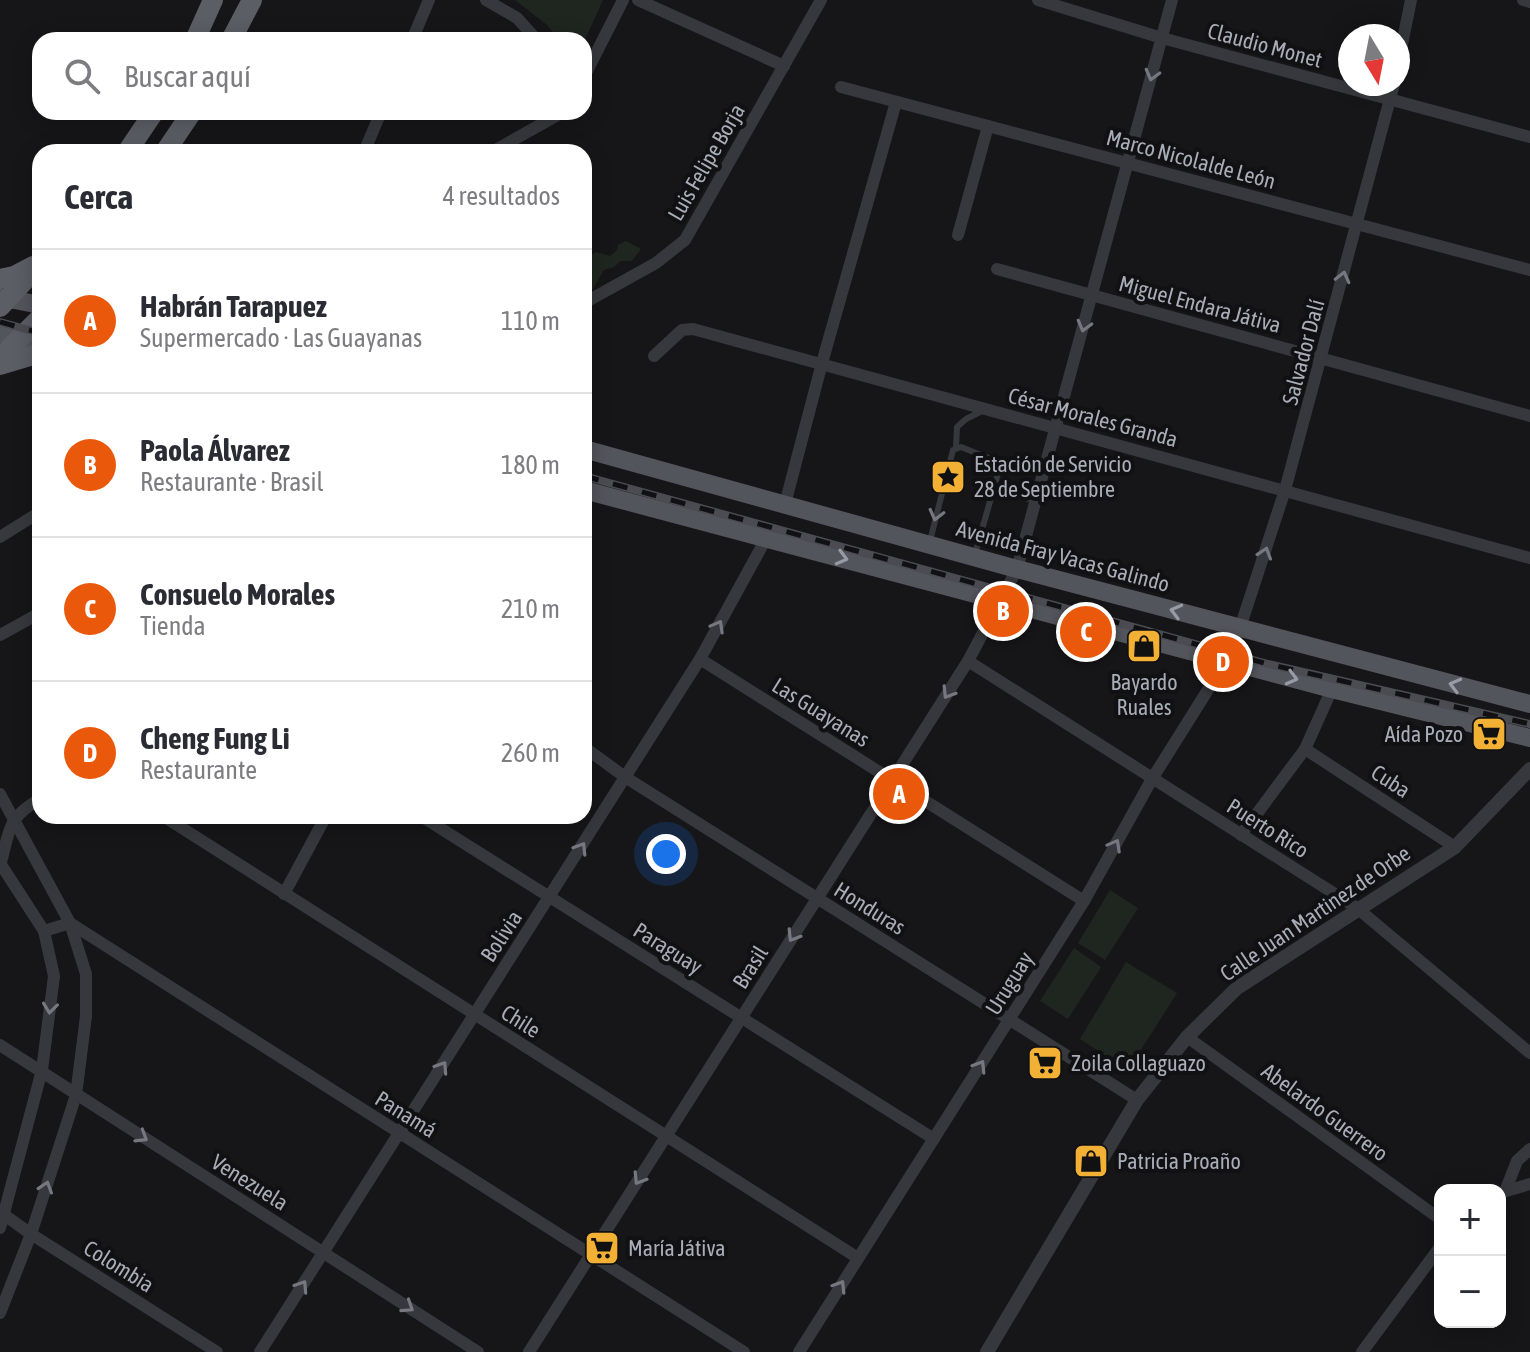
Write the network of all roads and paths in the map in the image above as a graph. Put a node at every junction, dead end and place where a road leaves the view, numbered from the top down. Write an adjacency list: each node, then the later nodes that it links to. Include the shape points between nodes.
1 (213, 0): 14 (highway)
2 (252, 0): 15 (highway)
3 (429, 0): 16 (street)
4 (486, 0): 17 (street)
5 (623, 0): 19 (street)
6 (638, 0): 20 (street)
7 (821, 0): 20 (street, Luis Felipe Borja)
8 (1038, 0): 18 (street, Claudio Monet)
9 (1172, 0): 18 (street, Brasil)
10 (1411, 0): 13 (street)
11 (1523, 0): 12 (street)
12 (1530, 2)
13 (1406, 24)
14 (199, 32)
15 (235, 32)
16 (415, 32)
17 (530, 32)
18 (1162, 38): 23 (street, Claudio Monet); 35 (street, Brasil, one-way to 35)
19 (592, 61)
20 (784, 66): 44 (street, Luis Felipe Borja, via 685,240 656,263)
21 (841, 87): 24 (street, Marco Nicolalde León)
22 (1392, 96): 23 (street, Salvador Dalí)
23 (1391, 99): 30 (street, Claudio Monet); 36 (street, Salvador Dalí)
24 (896, 102): 29 (street, Marco Nicolalde León); 53 (street)
25 (149, 120): 31 (highway)
26 (187, 120): 32 (highway)
27 (378, 120): 33 (street)
28 (549, 120): 34 (street)
29 (988, 126): 35 (street, Marco Nicolalde León); 37 (street)
30 (1530, 137)
31 (132, 144)
32 (170, 144)
33 (367, 144)
34 (506, 144)
35 (1128, 163): 36 (street, Marco Nicolalde León); 43 (street, Brasil)
36 (1357, 224): 40 (street, Marco Nicolalde León); 52 (street, Salvador Dalí, one-way to 36)
37 (958, 235)
38 (32, 267): 42 (highway)
39 (997, 269): 43 (street, Miguel Endara Játiva)
40 (1530, 270)
41 (32, 271): 45 (highway)
42 (0, 279)
43 (1092, 295): 52 (street, Miguel Endara Játiva); 57 (street, Brasil, one-way to 57)
44 (592, 299)
45 (2, 301): 46 (main road)
46 (32, 304)
47 (0, 334): 48 (main road)
48 (30, 342): 51 (highway)
49 (32, 355): 54 (highway)
50 (654, 356): 53 (street, César Morales Granda, via 682,330 693,329)
51 (0, 358)
52 (1322, 359): 56 (street, Miguel Endara Játiva); 61 (street, Salvador Dalí)
53 (822, 363): 55 (street, César Morales Granda); 64 (street)
54 (0, 365)
55 (988, 408): 57 (street, César Morales Granda); 58 (lane, via 957,427)
56 (1530, 416)
57 (1056, 427): 61 (street, César Morales Granda); 63 (street, Brasil)
58 (956, 447): 60 (lane, via 1001,463); 68 (lane, one-way to 68)
59 (592, 451): 64 (main road, Avenida Fray Vacas Galindo)
60 (994, 489): 63 (lane); 69 (lane)
61 (1285, 490): 70 (street, César Morales Granda); 74 (street, Salvador Dalí, one-way to 61)
62 (592, 492): 67 (main road)
63 (1036, 501): 71 (street, Brasil)
64 (785, 504): 68 (main road, Avenida Fray Vacas Galindo)
65 (32, 517): 66 (street)
66 (0, 537)
67 (767, 537): 72 (main road, one-way to 72); 76 (street, Bolivia, one-way to 67)
68 (929, 544): 69 (main road, Avenida Fray Vacas Galindo)
69 (974, 557): 71 (main road, Avenida Fray Vacas Galindo)
70 (1530, 558)
71 (1017, 569): 72 (street, Brasil); 74 (main road, Avenida Fray Vacas Galindo, one-way to 71)
72 (1000, 601): 77 (street, Brasil); 78 (main road)
73 (32, 617): 75 (street)
74 (1240, 628): 78 (street, Uruguay); 80 (main road, Avenida Fray Vacas Galindo, one-way to 74)
75 (0, 635)
76 (700, 659): 85 (street, Bolivia); 87 (street, Las Guayanas)
77 (968, 661): 86 (street, Puerto Rico); 87 (street, Brasil, one-way to 87)
78 (1226, 661): 79 (main road, one-way to 79); 86 (street, Uruguay)
79 (1332, 689): 81 (main road); 82 (street)
80 (1530, 704)
81 (1530, 738)
82 (1305, 749): 94 (street); 95 (street, Cuba)
83 (592, 753): 85 (street, Honduras)
84 (1530, 769): 95 (street, Calle Juan Martinez de Orbe)
85 (625, 777): 98 (street, Bolivia, one-way to 85); 99 (street, Honduras)
86 (1152, 779): 94 (street, Puerto Rico); 100 (street, Uruguay, one-way to 86)
87 (892, 780): 99 (street, Brasil); 100 (street, Las Guayanas)
88 (0, 794): 90 (street)
89 (32, 803): 90 (street)
90 (13, 819): 96 (street); 102 (street)
91 (175, 824): 97 (street, Chile)
92 (322, 824): 97 (street)
93 (434, 824): 98 (street, Paraguay)
94 (1241, 835): 101 (street, Puerto Rico)
95 (1455, 847): 101 (street, Calle Juan Martinez de Orbe)
96 (0, 865): 103 (street)
97 (284, 894): 104 (street, Chile)
98 (550, 897): 104 (street, Bolivia); 105 (street, Paraguay)
99 (817, 899): 105 (street, Brasil, one-way to 105); 106 (street, Honduras)
100 (1084, 901): 106 (street, Uruguay)
101 (1357, 908): 107 (street, Calle Juan Martinez de Orbe, via 1237,988); 109 (street, Puerto Rico)
102 (70, 923): 103 (street); 111 (street, via 86,974); 113 (street, Panamá)
103 (44, 931): 110 (street, one-way to 110, via 54,976)
104 (475, 1015): 113 (street, Bolivia, one-way to 104); 114 (street, Chile)
105 (742, 1018): 114 (street, Brasil); 115 (street, Paraguay)
106 (1009, 1020): 112 (street, Honduras); 115 (street, Uruguay, one-way to 106)
107 (1187, 1037): 112 (street, Calle Juan Martinez de Orbe); 121 (street, Abelardo Guerrero)
108 (0, 1045): 110 (street, Venezuela)
109 (1530, 1053)
110 (42, 1070): 111 (street, Venezuela); 120 (street)
111 (76, 1095): 123 (street, one-way to 111); 124 (street, Venezuela, one-way to 124)
112 (1137, 1100): 135 (street, Calle Juan Martinez de Orbe)
113 (399, 1133): 124 (street, Bolivia); 125 (street, Panamá)
114 (666, 1137): 125 (street, Brasil, one-way to 125); 127 (street, Chile)
115 (934, 1139): 127 (street, Uruguay)
116 (1530, 1149): 118 (street, via 1517,1161)
117 (1530, 1184): 119 (street)
118 (1506, 1185)
119 (1506, 1190)
120 (3, 1213): 122 (street); 123 (street, Colombia)
121 (1434, 1215)
122 (0, 1228)
123 (31, 1234): 128 (street); 129 (street, Colombia)
124 (324, 1252): 130 (street, Bolivia, one-way to 124); 131 (street, Venezuela, one-way to 131)
125 (591, 1255): 132 (street, Brasil); 133 (street, Panamá)
126 (1434, 1255): 136 (street)
127 (858, 1258): 134 (street, Uruguay, one-way to 127)
128 (0, 1313)
129 (217, 1352)
130 (260, 1352)
131 (478, 1352)
132 (529, 1352)
133 (744, 1352)
134 (799, 1352)
135 (987, 1352)
136 (1362, 1352)

